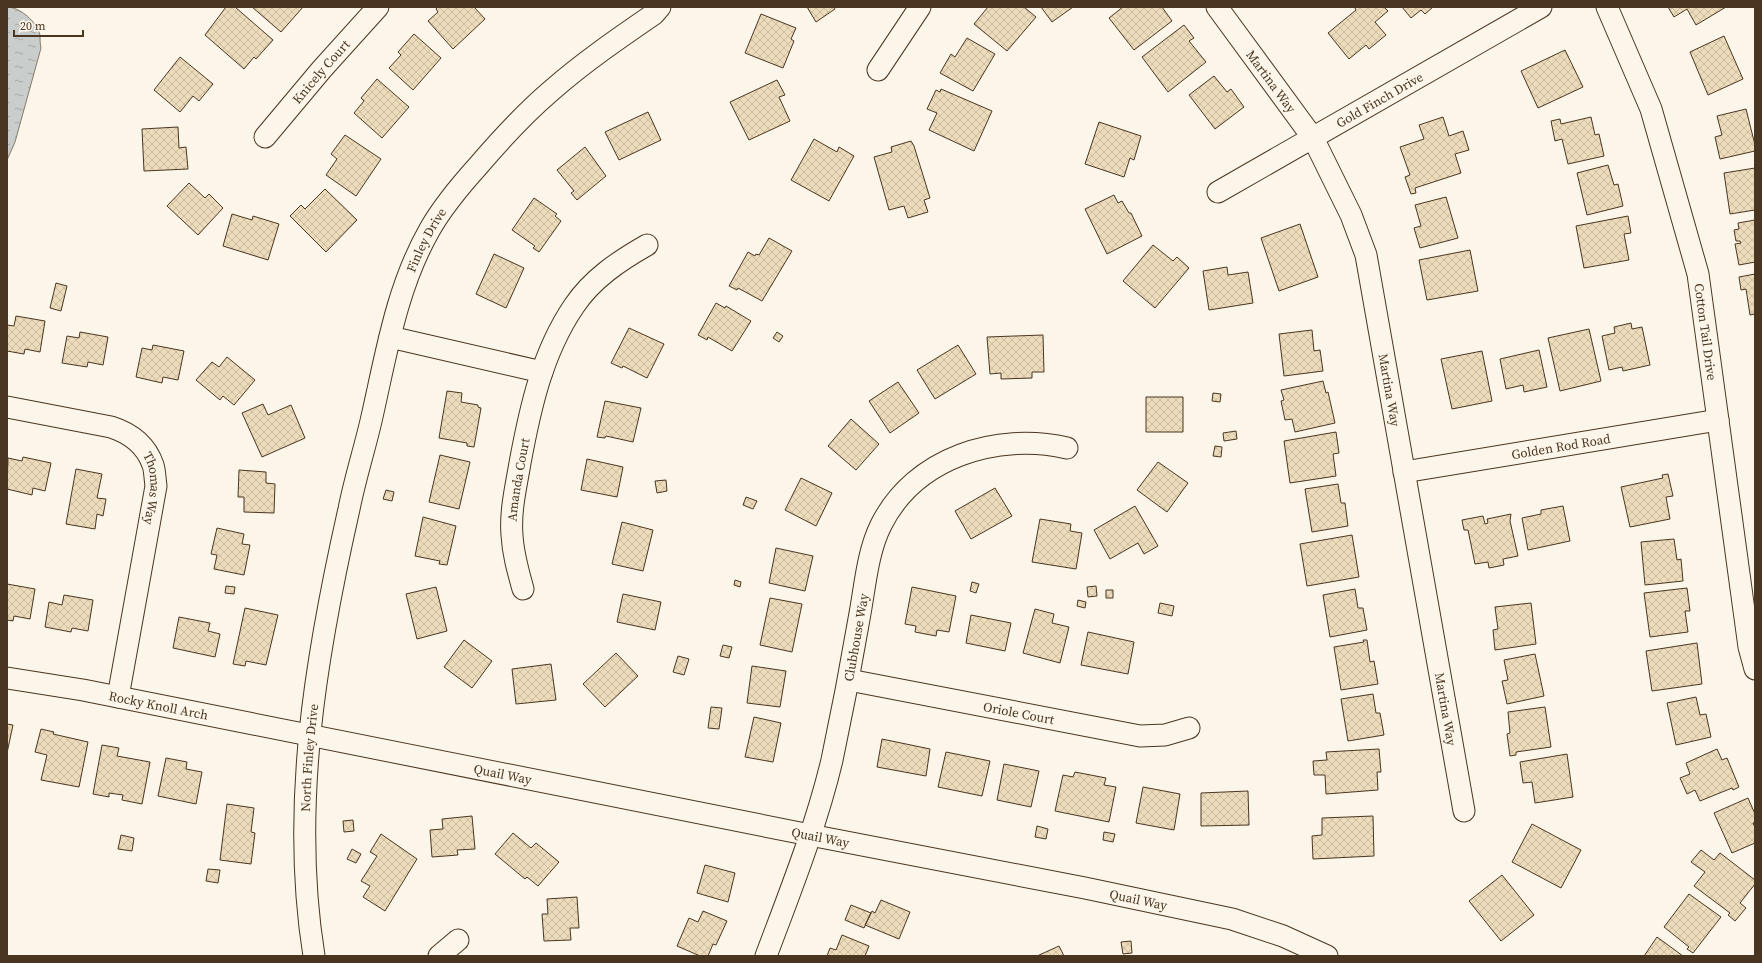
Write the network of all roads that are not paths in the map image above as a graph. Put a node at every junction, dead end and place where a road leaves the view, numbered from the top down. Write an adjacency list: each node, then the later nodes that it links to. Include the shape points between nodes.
1 (378, 7): 8 (street, Knicely Court)
2 (660, 7): 12 (street, Finley Drive, via 654,14 602,49 552,90 505,134 454,193 430,228 414,259 399,299)
3 (920, 7): 7 (street)
4 (1217, 7): 9 (street, Martina Way)
5 (1541, 7): 9 (street, Gold Finch Drive)
6 (1607, 7): 15 (street, Cotton Tail Drive, via 1651,109 1698,274)
7 (878, 70)
8 (265, 137)
9 (1313, 138): 10 (street, Gold Finch Drive); 17 (street, Martina Way, via 1351,215 1366,255)
10 (1218, 192)
11 (647, 245): 13 (street, Amanda Court, via 620,261 595,281 574,306 559,331)
12 (390, 337): 13 (street); 18 (street, Finley Drive)
13 (542, 372): 19 (street, Amanda Court, via 529,415 513,503 514,559)
14 (7, 407): 23 (street, Thomas Way, via 110,426 124,431 145,450 153,465 156,486)
15 (1718, 420): 17 (street, Golden Rod Road); 20 (street, Cotton Tail Drive, via 1749,647)
16 (1067, 448): 22 (street, Clubhouse Way, via 1024,443 994,445 964,453 938,464 915,481 896,501 881,525 871,551)
17 (1404, 472): 26 (street, Martina Way)
18 (338, 562): 25 (street, North Finley Drive, via 327,612)
19 (523, 588)
20 (1755, 669)
21 (7, 678): 23 (street, Rocky Knoll Arch)
22 (849, 680): 24 (street, Oriole Court, via 1140,736 1165,735); 27 (street, Clubhouse Way, via 831,763)
23 (118, 697): 25 (street, Rocky Knoll Arch)
24 (1189, 728)
25 (309, 736): 27 (street, Quail Way); 29 (street, North Finley Drive, via 305,796 305,867)
26 (1464, 811)
27 (810, 835): 31 (street, Clubhouse Way); 32 (street, Quail Way, via 1232,919 1283,936)
28 (458, 940): 30 (street)
29 (314, 956)
30 (439, 956)
31 (766, 956)
32 (1326, 956)

